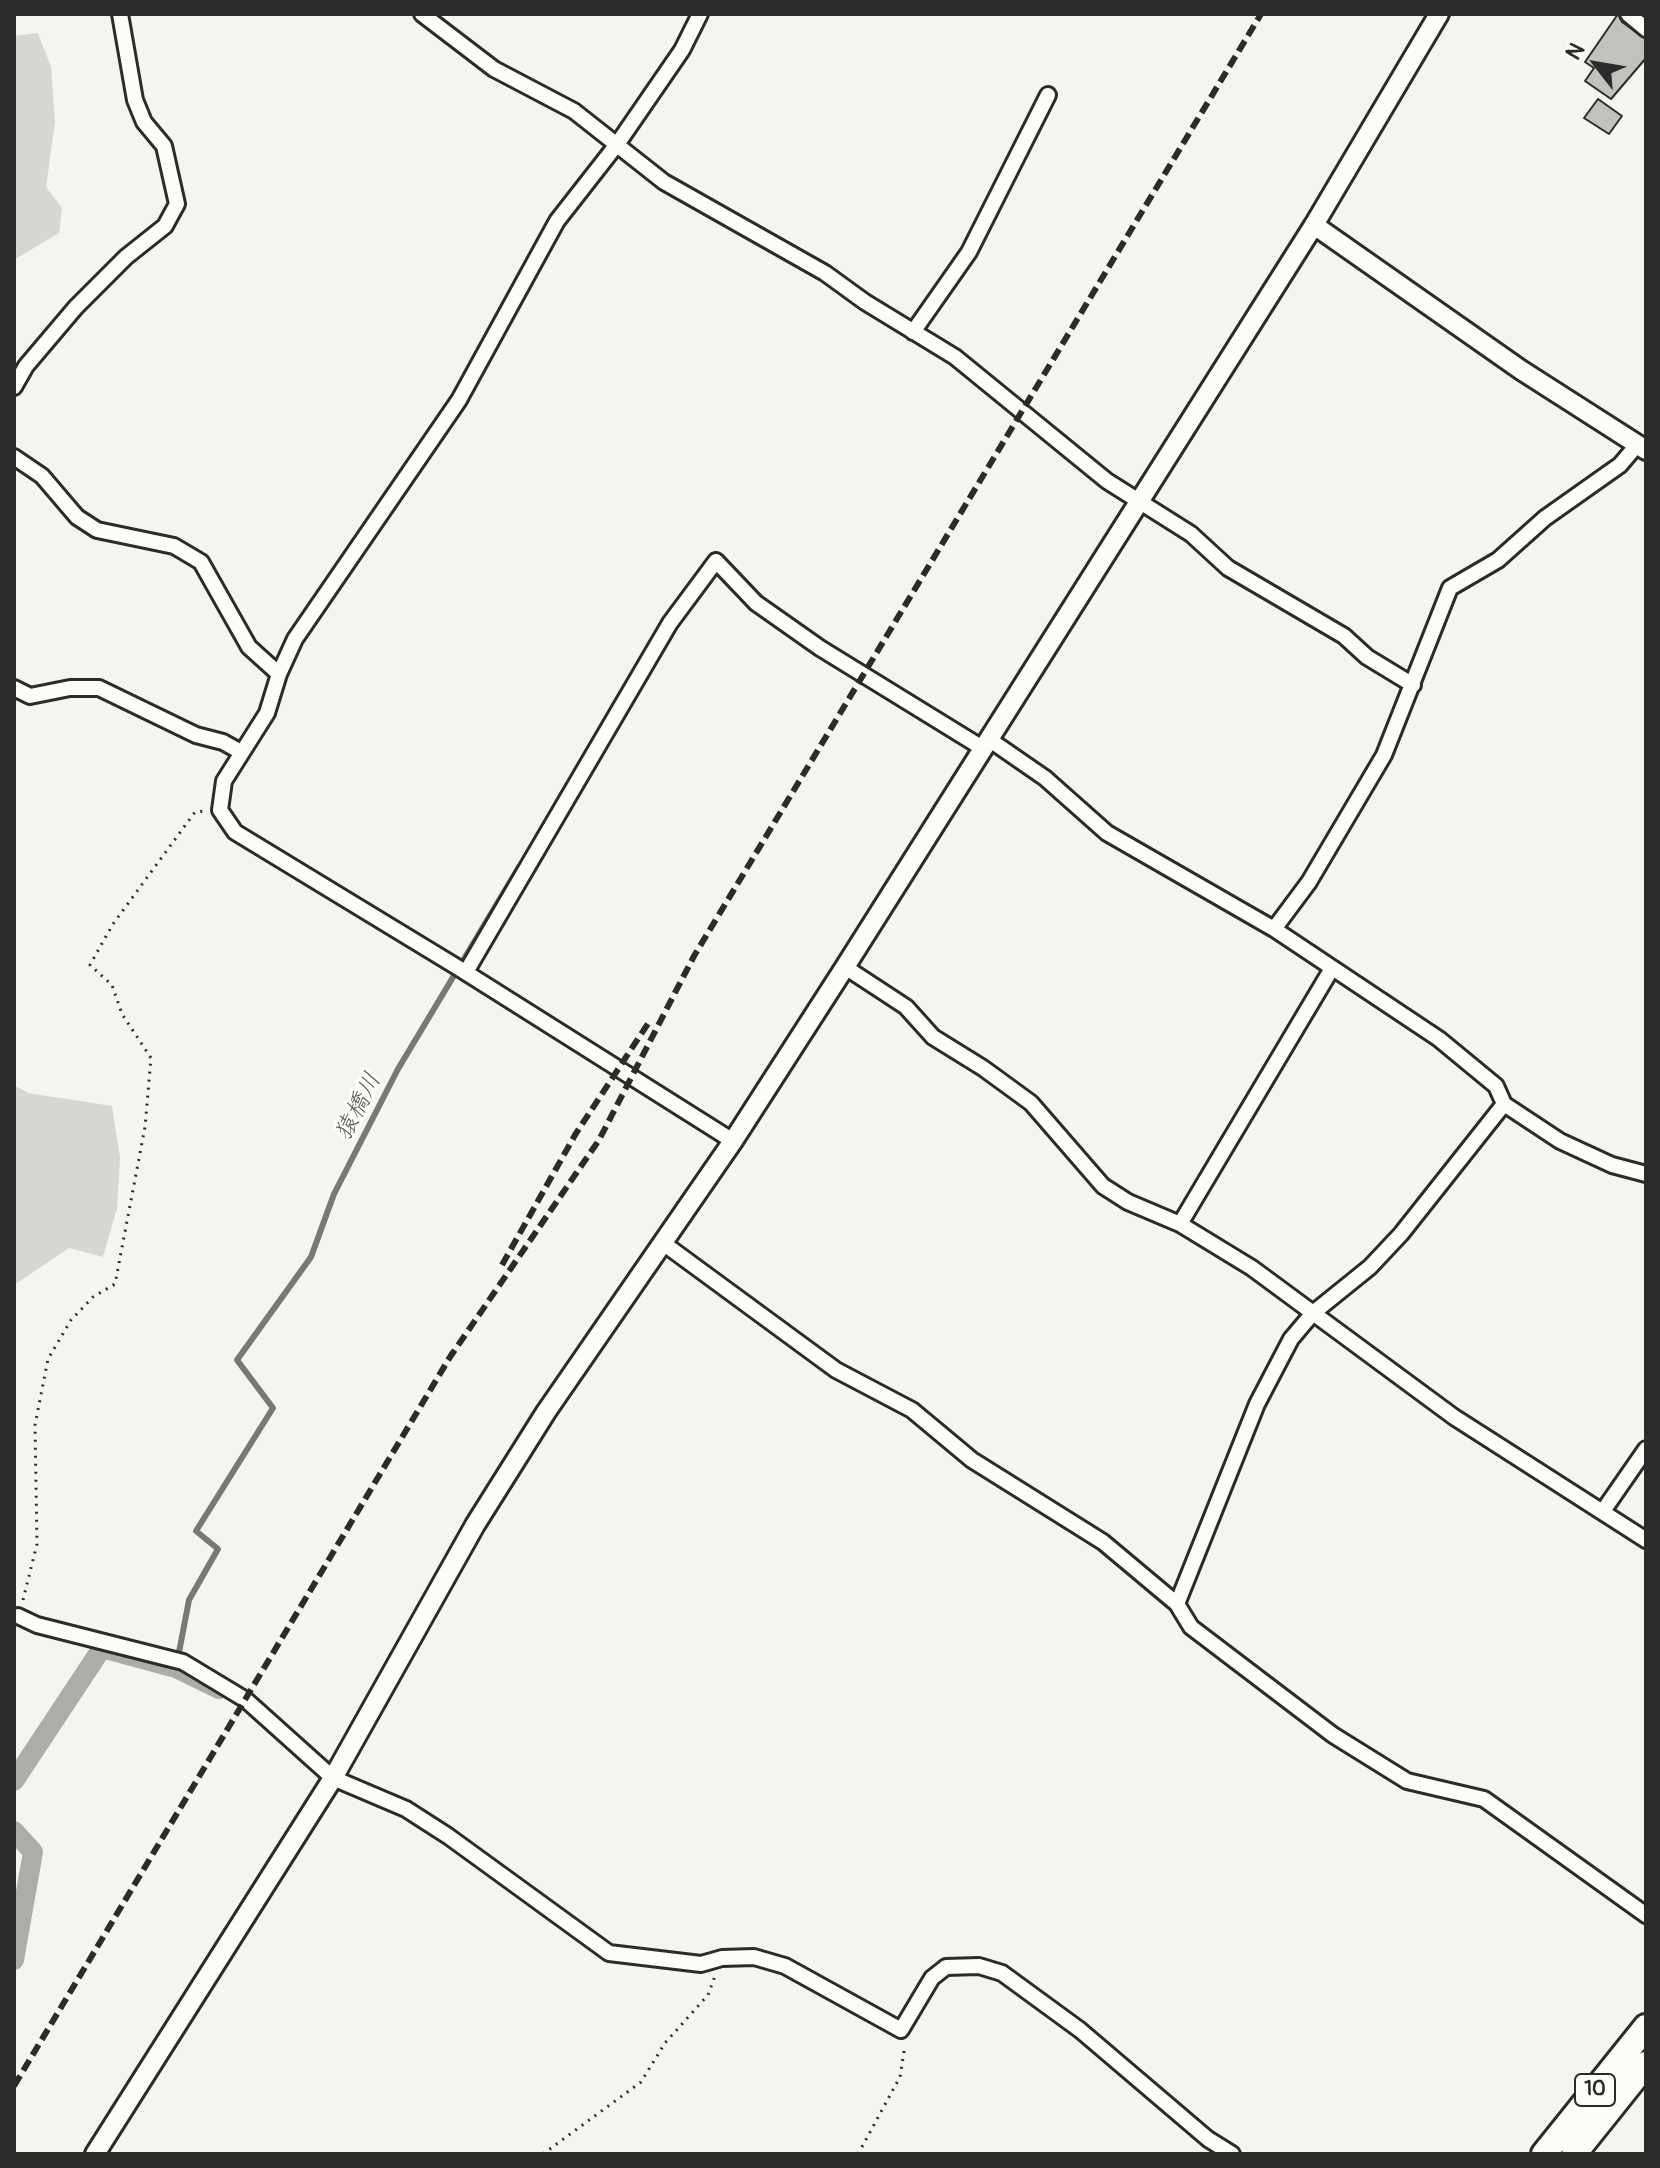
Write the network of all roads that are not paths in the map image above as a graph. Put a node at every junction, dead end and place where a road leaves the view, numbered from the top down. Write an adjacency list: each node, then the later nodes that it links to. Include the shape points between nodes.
1 (120, 14): 11 (street, via 135,100 144,122 164,146 177,204 165,226 76,307)
2 (422, 14): 8 (street, via 494,69 574,111)
3 (700, 14): 8 (street, via 682,50)
4 (1439, 14): 9 (street)
5 (1628, 14): 6 (street)
6 (1646, 29)
7 (1048, 95): 10 (street, via 969,252)
8 (618, 143): 10 (street, via 664,182 825,273); 15 (street, via 557,221 459,400 295,639)
9 (1314, 225): 12 (street); 14 (street)
10 (913, 332): 14 (street, via 955,357 1107,481)
11 (14, 387)
12 (1642, 448): 16 (street, via 1545,518 1498,560 1450,588)
13 (14, 457): 15 (street, via 42,476 77,517 97,530 174,546 201,562 249,647)
14 (1140, 501): 16 (street, via 1191,534 1228,568 1344,636); 18 (street)
15 (279, 674): 19 (street, via 267,713)
16 (1413, 685): 20 (street, via 1384,755 1309,882)
17 (14, 688): 19 (street, via 30,696 99,688)
18 (987, 745): 20 (street, via 1045,778 1107,833); 21 (street); 22 (street, via 807,639 756,603 716,561 670,623)
19 (241, 752): 22 (street, via 224,781 220,810 235,832)
20 (1274, 929): 23 (street)
21 (845, 967): 25 (street); 27 (street, via 906,1007 933,1037 1031,1103 1103,1186)
22 (461, 969): 25 (street)
23 (1331, 970): 24 (street, via 1474,1065 1496,1086); 27 (street)
24 (1504, 1104): 26 (street, via 1560,1141); 29 (street, via 1401,1234)
25 (733, 1141): 28 (street)
26 (1646, 1174)
27 (1180, 1224): 29 (street)
28 (663, 1243): 33 (street, via 836,1370 912,1410 972,1460 1103,1542); 35 (street, via 475,1525)
29 (1313, 1313): 31 (street, via 1454,1417); 33 (street, via 1291,1339 1257,1404)
30 (1646, 1449): 31 (street)
31 (1603, 1511): 32 (street)
32 (1646, 1540)
33 (1177, 1604): 36 (street, via 1191,1627 1333,1735 1407,1781 1484,1799)
34 (18, 1616): 35 (street, via 178,1661 246,1700)
35 (333, 1778): 39 (street); 40 (street, via 406,1809 609,1953 701,1964 754,1957 785,1966 901,2030 932,1978 946,1967 979,1966 1002,1973)
36 (1646, 1915)
37 (1646, 2027): 41 (main road, 10)
38 (1646, 2064): 42 (main road, 10)
39 (95, 2154)
40 (1232, 2154)
41 (1544, 2154)
42 (1574, 2154)

